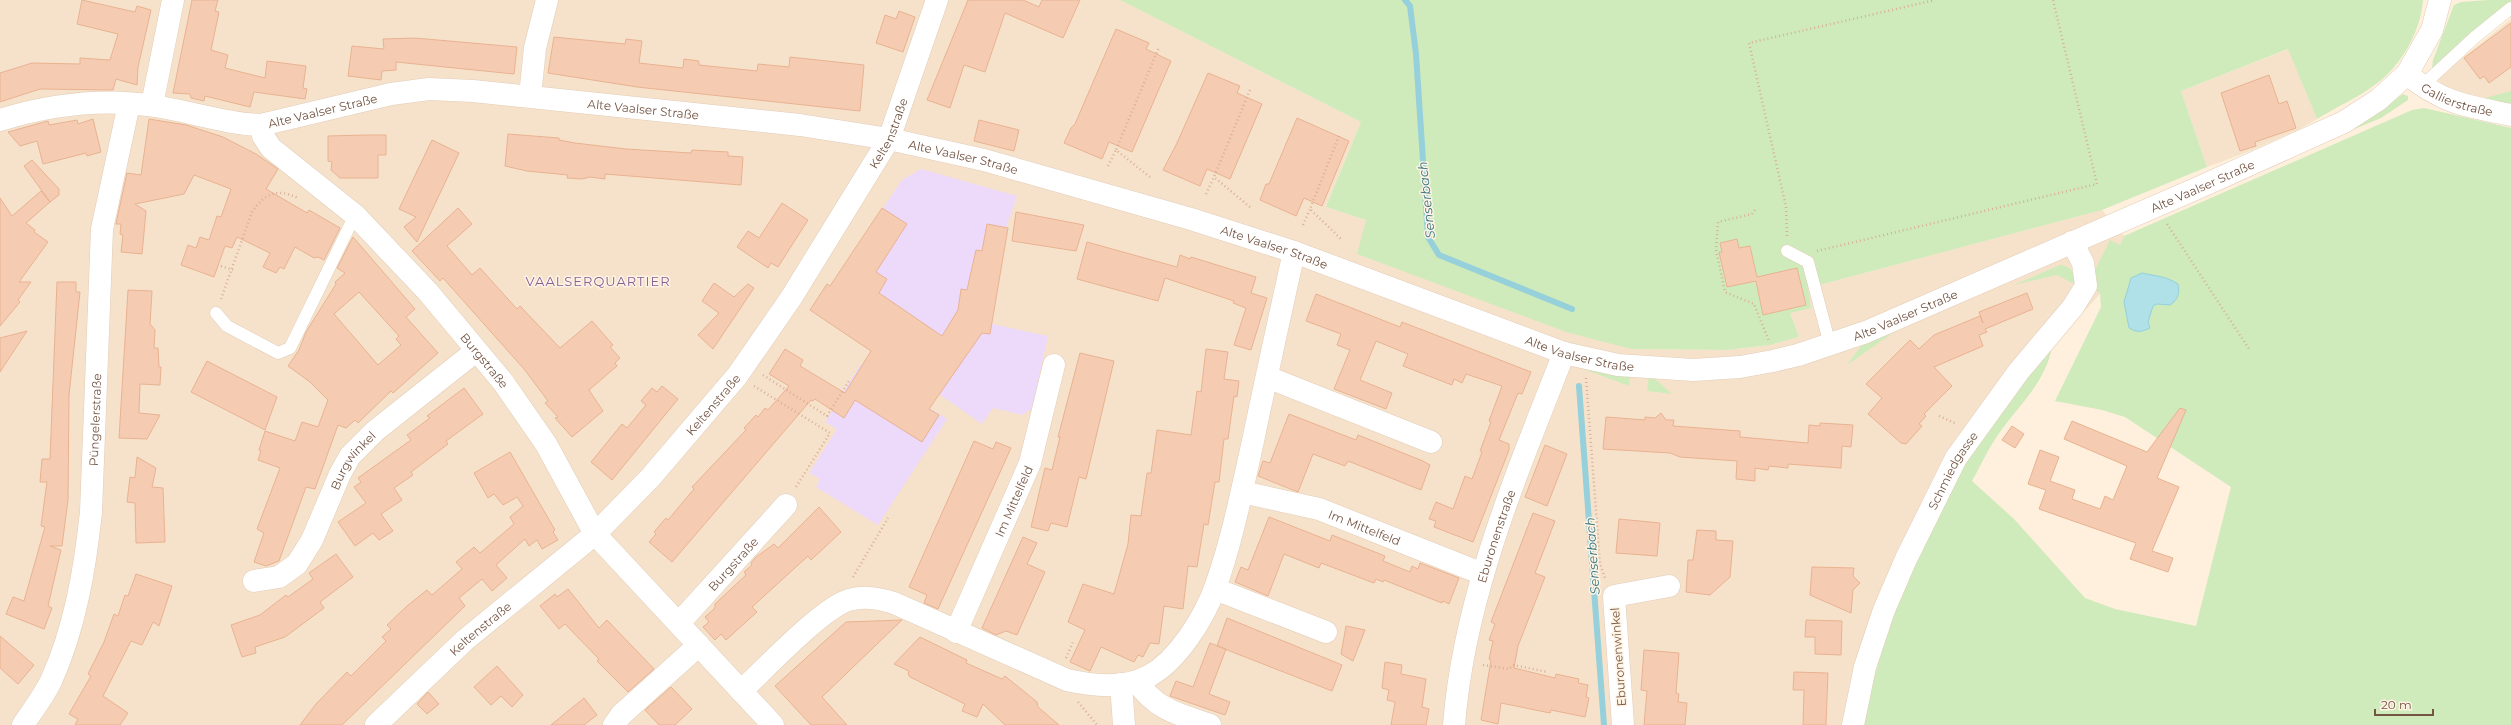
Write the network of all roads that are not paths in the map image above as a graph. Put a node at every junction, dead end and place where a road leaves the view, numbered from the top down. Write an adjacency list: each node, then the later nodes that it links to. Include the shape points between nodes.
1 (173, 0): 9 (street)
2 (547, 0): 7 (street, via 535,48)
3 (937, 0): 13 (street, Keltenstraße)
4 (2440, 0): 6 (street, Alte Vaalser Straße)
5 (2511, 8): 6 (lane, Alte Vaalser Straße)
6 (2415, 80): 10 (street, Gallierstraße, via 2456,104); 15 (street, Alte Vaalser Straße, via 2344,122)
7 (530, 96): 12 (street, Alte Vaalser Straße, via 429,90 391,94); 13 (street, Alte Vaalser Straße, via 800,125)
8 (129, 104): 9 (street, Alte Vaalser Straße); 11 (street, Alte Vaalser Straße, via 55,105); 38 (street, Püngelerstraße, via 102,229 91,512 85,564 70,629 51,682)
9 (152, 105): 12 (street, Alte Vaalser Straße, via 243,124)
10 (2511, 115)
11 (0, 120)
12 (261, 125): 14 (street, Burgstraße, via 263,136 271,148)
13 (889, 140): 17 (street, Alte Vaalser Straße, via 990,162 1191,219); 27 (street, Keltenstraße, via 791,298 741,370 650,478)
14 (355, 215): 18 (lane, via 290,348 286,351 274,351 227,326); 20 (street, Burgstraße, via 428,292)
15 (2072, 242): 19 (street, Alte Vaalser Straße, via 1866,332); 46 (street, Schmiedgasse, via 2083,264 2086,286 2073,307 2014,377 1956,458 1884,610 1865,667)
16 (1787, 251): 19 (lane, via 1808,262)
17 (1294, 252): 21 (street, Alte Vaalser Straße); 23 (street)
18 (216, 313)
19 (1830, 345): 21 (street, Alte Vaalser Straße, via 1773,361 1740,367 1693,370 1633,366)
20 (476, 351): 27 (street, Burgstraße, via 503,382 546,444); 29 (street, Burgwinkel, via 375,431 350,456 312,540 297,564 279,577)
21 (1564, 353): 28 (street, Eburonenstraße)
22 (1054, 365): 33 (street, Im Mittelfeld, via 1030,463)
23 (1266, 377): 24 (street); 25 (street)
24 (1431, 442)
25 (1242, 492): 28 (street, Im Mittelfeld, via 1319,509); 31 (street)
26 (786, 505): 32 (street, Burgstraße)
27 (595, 534): 32 (street, Burgstraße); 39 (street, Keltenstraße, via 465,640)
28 (1483, 574): 44 (street, Eburonenstraße, via 1466,634)
29 (254, 581)
30 (1669, 586): 45 (street, Eburonenwinkel, via 1614,596)
31 (1215, 589): 34 (street); 36 (street, via 1198,624 1168,662)
32 (678, 623): 35 (street, Burgstraße)
33 (956, 632): 36 (street, via 1067,680 1089,684); 37 (street, via 894,603 864,597 849,600 824,615)
34 (1326, 632)
35 (699, 645): 37 (street, Burgstraße); 40 (street, via 621,715)
36 (1129, 683): 42 (street); 43 (street, via 1157,705)
37 (741, 691): 41 (street, Burgstraße)
38 (23, 725)
39 (376, 725)
40 (614, 725)
41 (773, 725)
42 (1124, 725)
43 (1210, 725)
44 (1454, 725)
45 (1624, 725)
46 (1853, 725)

